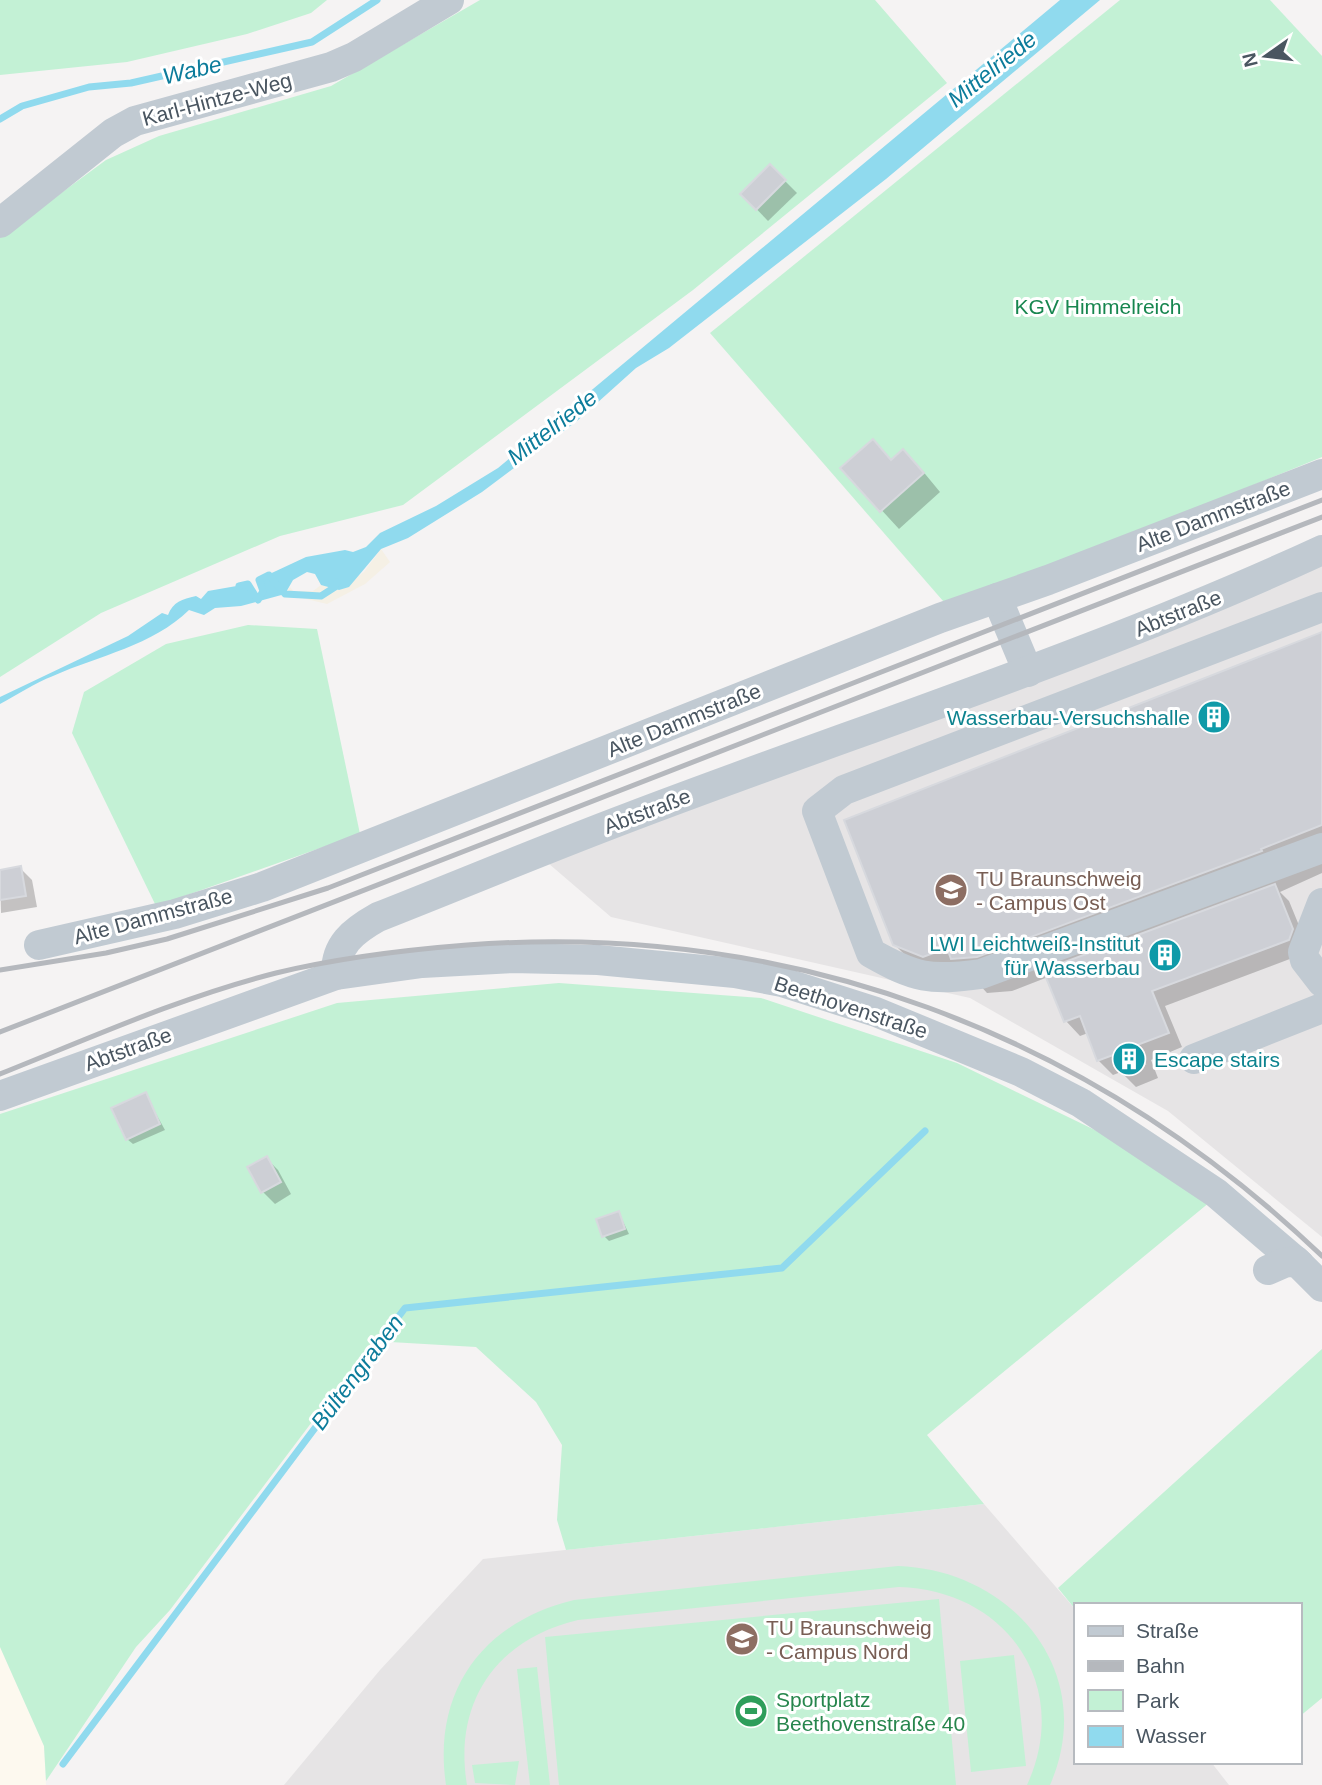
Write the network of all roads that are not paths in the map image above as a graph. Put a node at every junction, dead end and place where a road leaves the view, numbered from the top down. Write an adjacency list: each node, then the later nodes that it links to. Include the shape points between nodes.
1 (449, 0): 2 (street, Karl-Hintze-Weg, via 331,67 135,121 113,133)
2 (0, 223)
3 (1322, 474): 5 (street, Alte Dammstraße)
4 (1322, 550): 7 (street, Abtstraße, via 1236,590)
5 (997, 598): 7 (street); 10 (street, Alte Dammstraße, via 262,887 175,914)
6 (1322, 607): 8 (street, via 844,790 817,811 871,953 907,973 943,979 981,974)
7 (1028, 672): 11 (street, Abtstraße, via 629,817 378,917 348,938 337,955)
8 (1322, 848)
9 (1322, 903): 12 (street, via 1303,952)
10 (39, 945)
11 (336, 975): 15 (street, Abtstraße); 16 (street, Beethovenstraße, via 422,962 512,958 685,967 782,982 949,1041 1081,1103 1216,1193)
12 (1322, 982)
13 (1322, 1008): 14 (street)
14 (1194, 1059)
15 (0, 1096)
16 (1300, 1264): 17 (street, via 1291,1261); 18 (street, Beethovenstraße)
17 (1268, 1270)
18 (1322, 1287)

